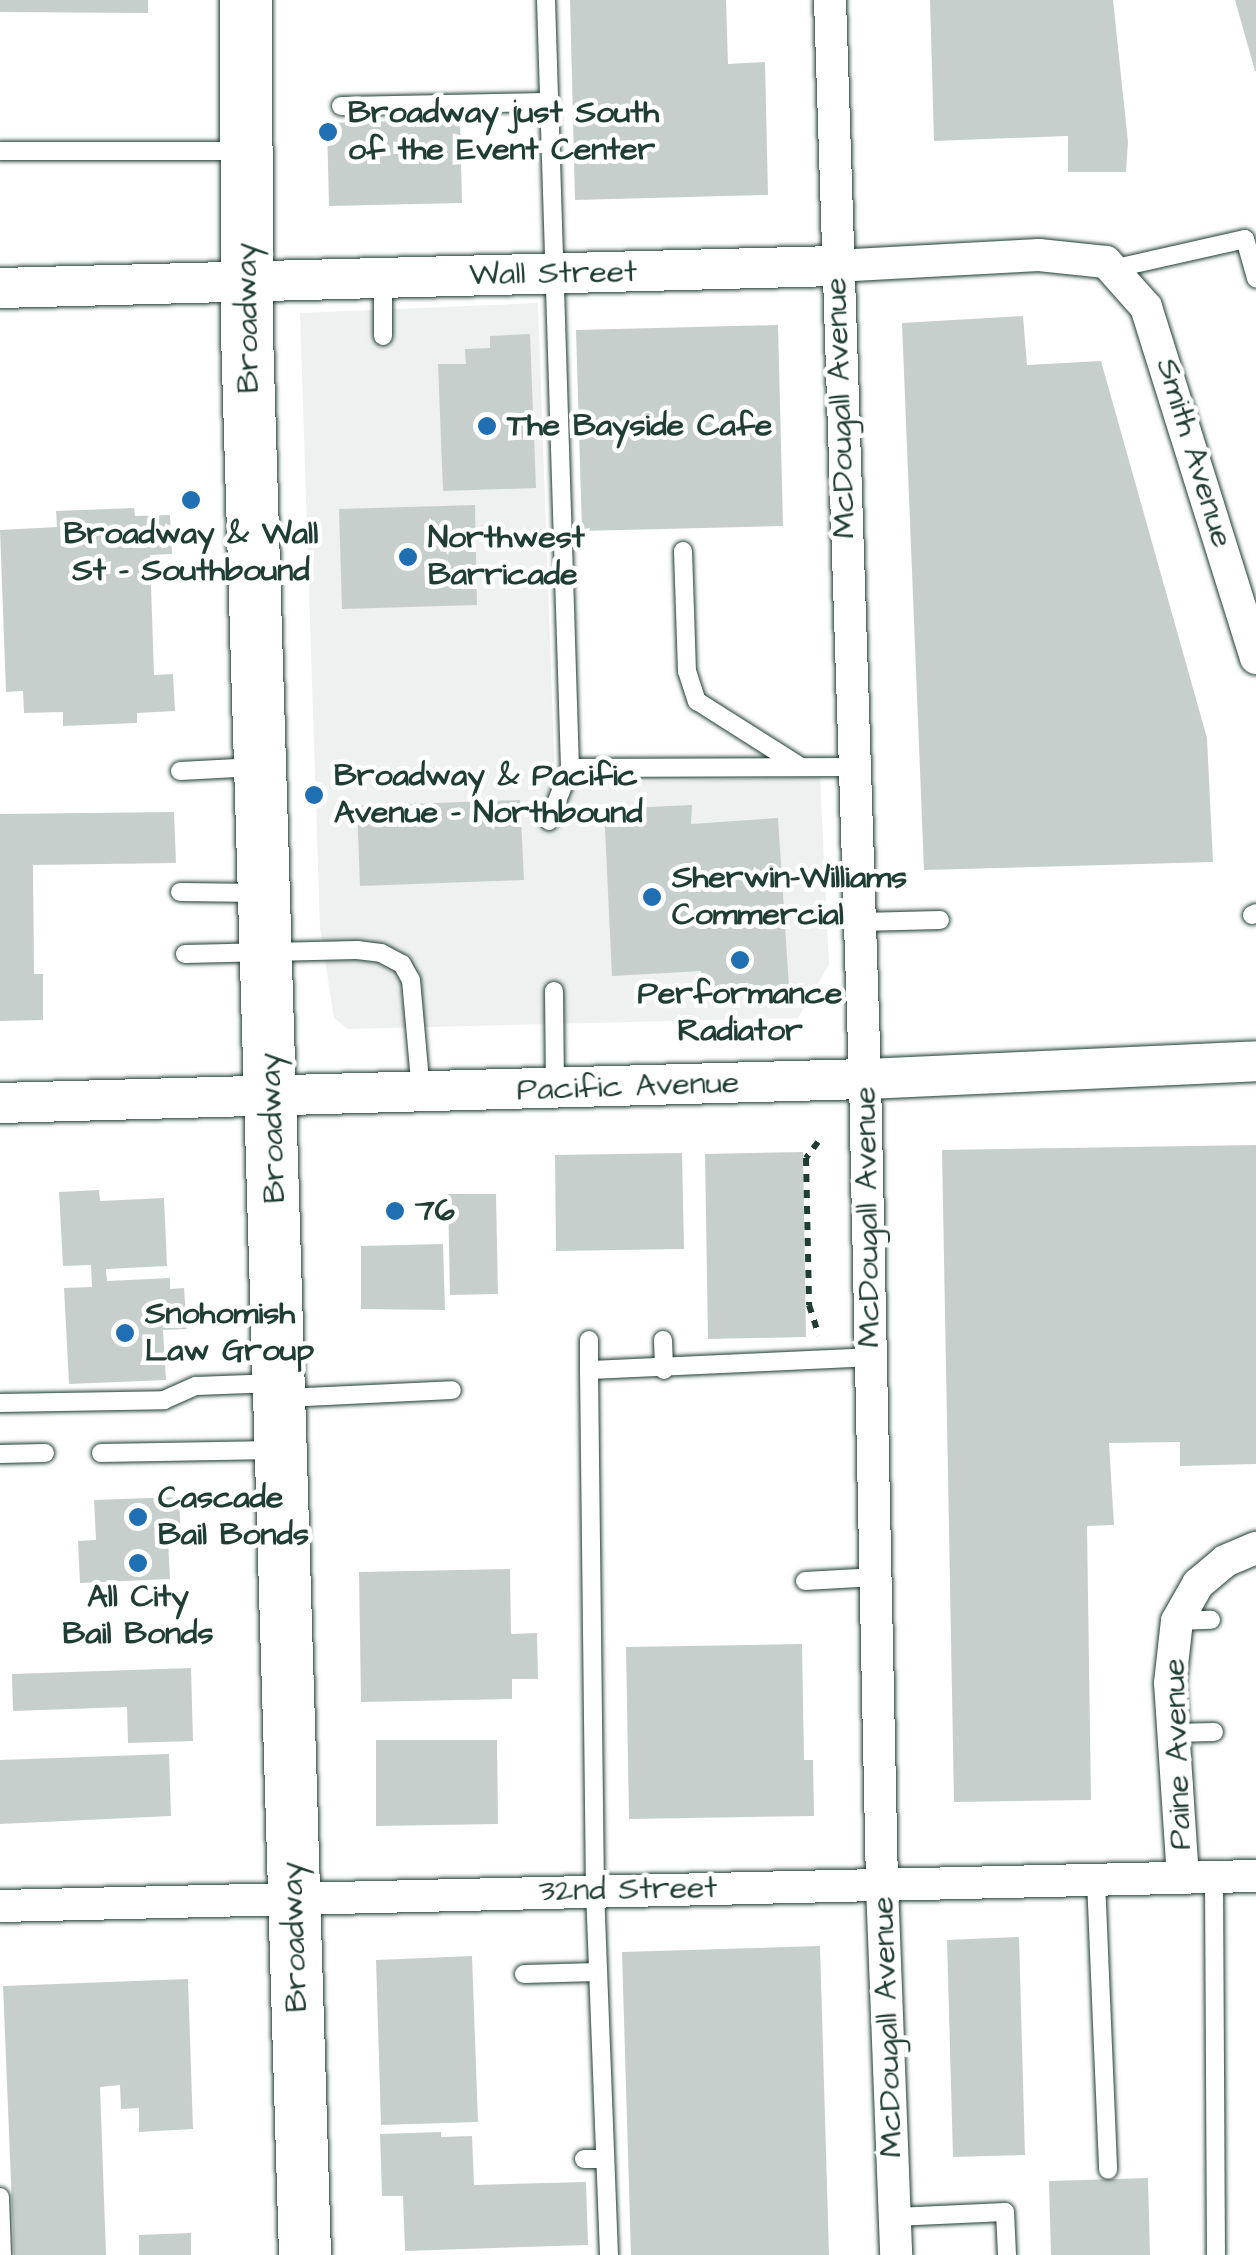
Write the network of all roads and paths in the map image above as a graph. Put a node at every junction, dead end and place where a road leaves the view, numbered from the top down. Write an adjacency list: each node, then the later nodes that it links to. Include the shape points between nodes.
1 (246, 0): 6 (main road, Broadway)
2 (546, 0): 4 (lane)
3 (830, 0): 9 (street, McDougall Avenue)
4 (549, 102): 5 (lane); 10 (lane)
5 (341, 106)
6 (246, 151): 7 (lane); 13 (main road, Broadway)
7 (0, 152)
8 (1109, 265): 9 (street, Wall Street, via 1039,255); 12 (lane, via 1245,239); 17 (street, Smith Avenue, via 1146,307)
9 (836, 266): 10 (street, Wall Street); 20 (street, McDougall Avenue)
10 (554, 274): 11 (street, Wall Street); 21 (lane)
11 (383, 278): 13 (street, Wall Street); 15 (lane)
12 (1256, 278)
13 (247, 282): 14 (street, Wall Street); 19 (main road, Broadway)
14 (0, 288)
15 (383, 336)
16 (684, 551): 22 (lane, via 687,671 697,700)
17 (1249, 611): 18 (street, Smith Avenue)
18 (1256, 658)
19 (262, 767): 23 (lane); 26 (main road, Broadway)
20 (854, 767): 22 (lane); 28 (street, McDougall Avenue)
21 (570, 768): 22 (lane); 24 (lane)
22 (802, 768)
23 (180, 771)
24 (549, 821)
25 (180, 892): 26 (lane)
26 (266, 893): 29 (main road, Broadway)
27 (940, 920): 28 (lane)
28 (860, 922): 33 (street, McDougall Avenue)
29 (267, 952): 30 (lane); 35 (lane, via 356,950 402,964 412,980); 36 (main road, Broadway)
30 (185, 954)
31 (554, 991): 34 (lane)
32 (1256, 1061): 33 (street, Pacific Avenue)
33 (865, 1080): 34 (street, Pacific Avenue); 41 (street, McDougall Avenue)
34 (555, 1089): 35 (street, Pacific Avenue)
35 (421, 1094): 36 (street, Pacific Avenue)
36 (272, 1098): 37 (street, Pacific Avenue); 45 (main road, Broadway)
37 (0, 1102)
38 (818, 1142): 41 (path, via 806,1158 809,1305 819,1336)
39 (589, 1340): 42 (lane)
40 (662, 1340): 43 (lane)
41 (856, 1358): 43 (lane); 52 (street, McDougall Avenue)
42 (589, 1370): 43 (lane); 62 (lane)
43 (664, 1370)
44 (452, 1390): 45 (lane)
45 (280, 1391): 46 (lane, via 196,1386 164,1400); 47 (main road, Broadway)
46 (0, 1403)
47 (281, 1450): 49 (lane); 63 (main road, Broadway)
48 (45, 1453): 50 (lane)
49 (101, 1453)
50 (0, 1454)
51 (1256, 1548): 54 (street, Paine Avenue, via 1224,1561 1198,1584)
52 (876, 1577): 53 (lane); 61 (street, McDougall Avenue)
53 (806, 1581)
54 (1177, 1620): 55 (lane); 57 (street, Paine Avenue, via 1170,1684)
55 (1211, 1620)
56 (1214, 1732): 57 (lane)
57 (1174, 1734): 59 (street, Paine Avenue)
58 (1256, 1876): 59 (street, 32nd Street)
59 (1198, 1878): 60 (street, 32nd Street); 77 (lane)
60 (1096, 1880): 61 (street, 32nd Street); 69 (lane)
61 (882, 1885): 62 (street, 32nd Street); 71 (street, McDougall Avenue)
62 (595, 1891): 63 (street, 32nd Street); 65 (lane)
63 (293, 1897): 64 (street, 32nd Street); 73 (main road, Broadway)
64 (0, 1906)
65 (598, 1972): 66 (lane); 68 (lane)
66 (524, 1974)
67 (584, 2159): 68 (lane)
68 (605, 2159): 74 (lane)
69 (1108, 2170)
70 (0, 2197): 72 (lane)
71 (895, 2217): 75 (street, McDougall Avenue); 76 (lane, via 1004,2212)
72 (2, 2255)
73 (305, 2255)
74 (609, 2255)
75 (896, 2255)
76 (1006, 2255)
77 (1216, 2255)

